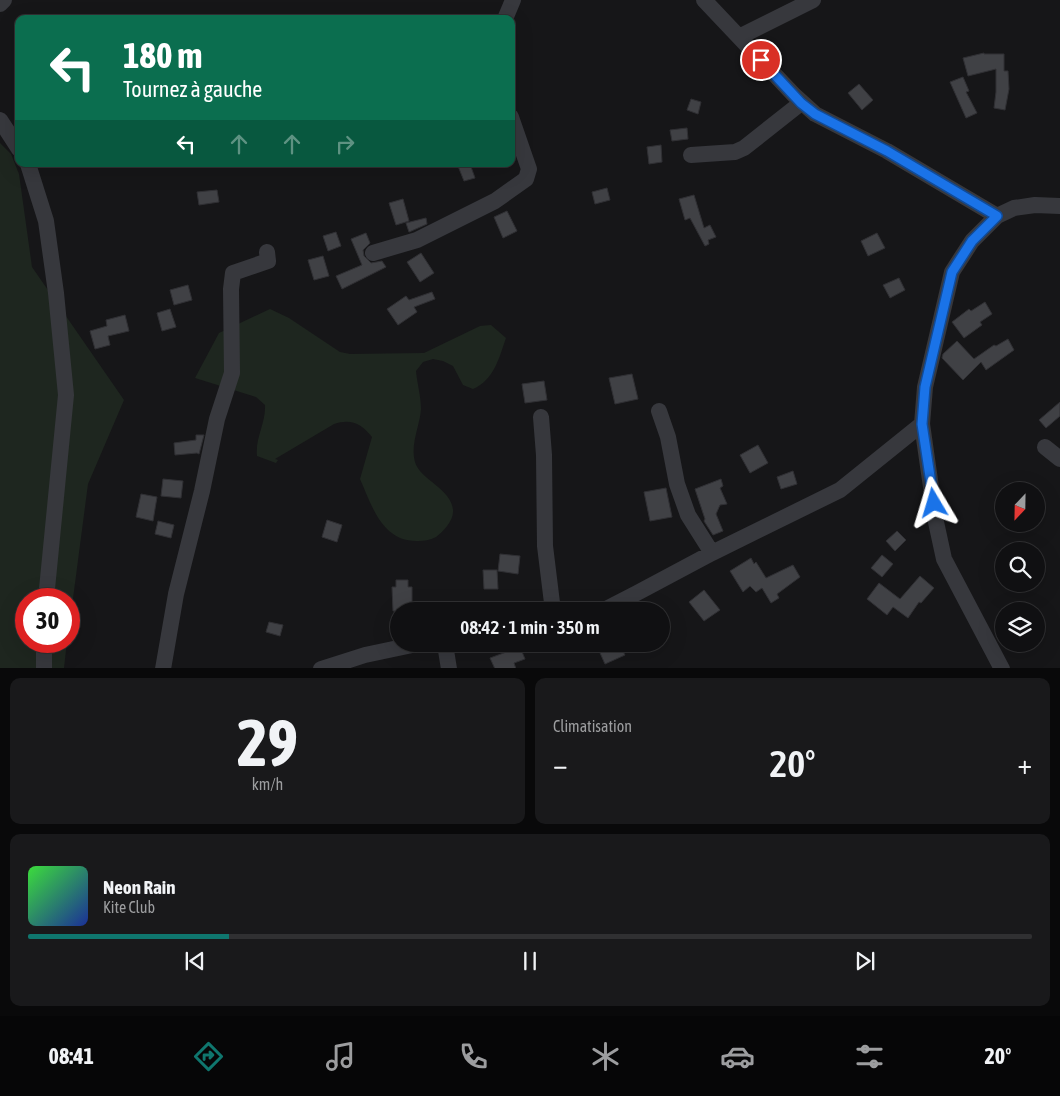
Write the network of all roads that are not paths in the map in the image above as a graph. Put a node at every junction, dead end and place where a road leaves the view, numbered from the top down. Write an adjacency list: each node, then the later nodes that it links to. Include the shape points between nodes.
1 (4, 0): 5 (street)
2 (513, 0): 6 (street)
3 (704, 0): 7 (street)
4 (813, 0): 7 (street)
5 (0, 4)
6 (507, 15)
7 (739, 37): 8 (street)
8 (801, 103): 12 (street, via 744,148 735,152); 15 (street, via 815,114 887,151)
9 (0, 120): 11 (street)
10 (515, 129): 17 (street, via 529,169 526,179 494,201 417,240)
11 (15, 143)
12 (691, 155)
13 (29, 167): 24 (street, via 46,221 66,395)
14 (1060, 206): 15 (street, via 1021,207)
15 (997, 216): 20 (street, via 972,241 952,272 925,387)
16 (267, 252): 31 (street, via 268,261 233,273 232,373 217,419 176,594)
17 (373, 253)
18 (658, 411): 23 (street, via 688,516)
19 (541, 417): 25 (street, via 545,546)
20 (922, 424): 23 (street, via 840,490); 34 (street, via 944,558)
21 (1045, 447): 22 (street)
22 (1060, 459)
23 (712, 553): 26 (street)
24 (47, 588)
25 (552, 602)
26 (620, 602)
27 (390, 650): 32 (street)
28 (446, 652): 33 (street)
29 (44, 653): 30 (street)
30 (44, 668)
31 (163, 668)
32 (321, 668)
33 (449, 668)
34 (1002, 668)

